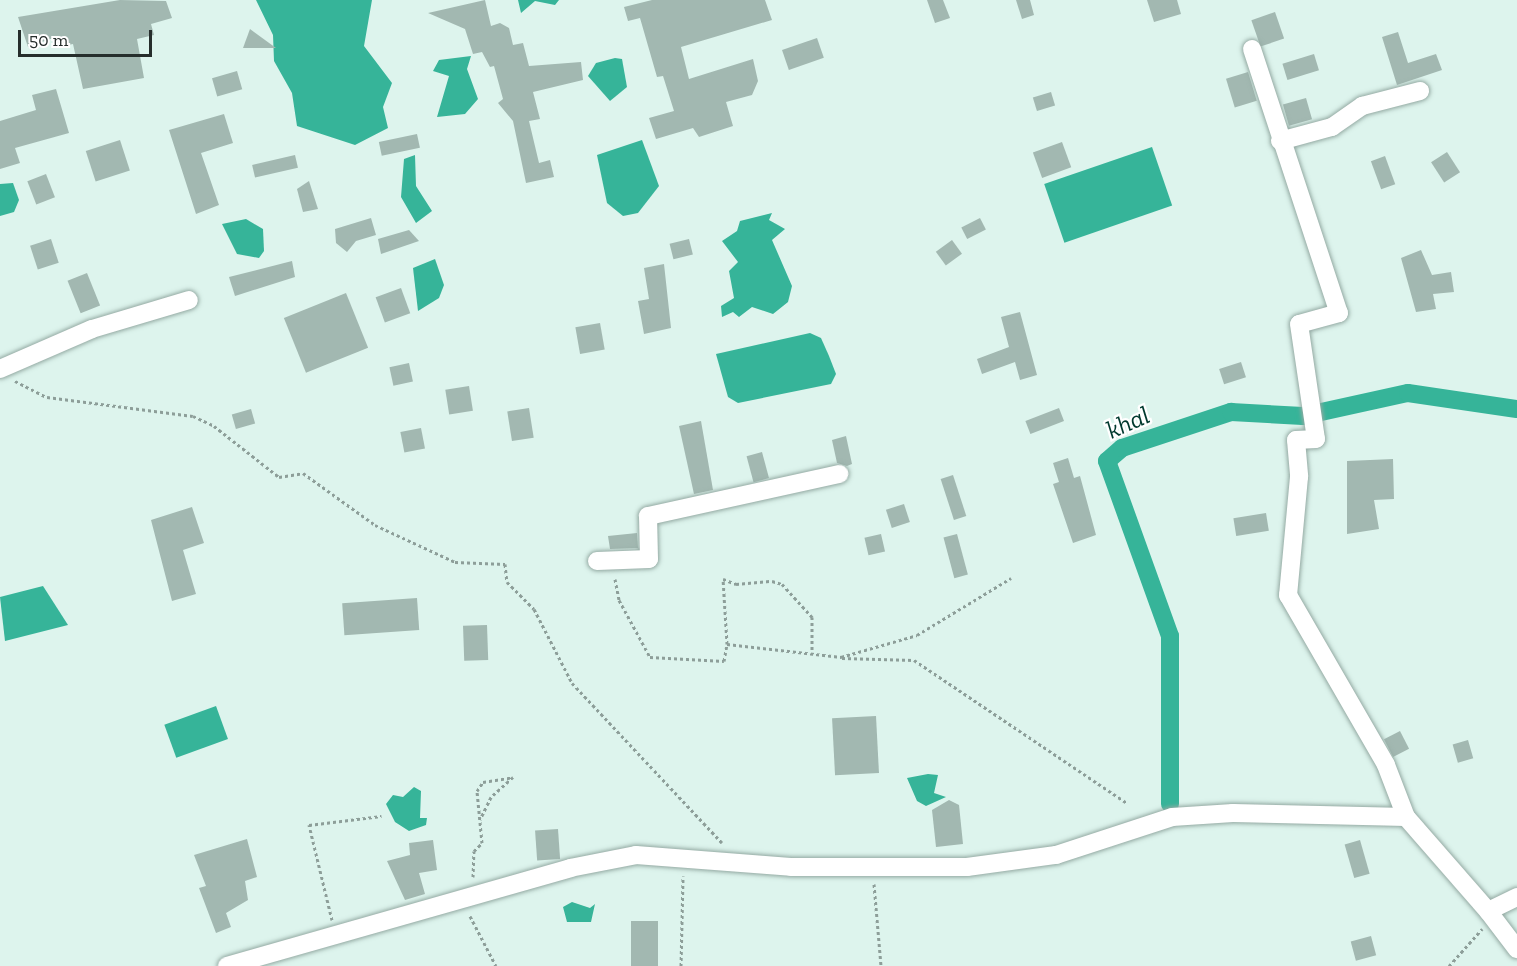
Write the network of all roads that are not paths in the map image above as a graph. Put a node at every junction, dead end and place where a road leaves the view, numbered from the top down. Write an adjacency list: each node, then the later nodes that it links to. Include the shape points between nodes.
1 (1252, 50): 3 (street)
2 (1420, 91): 3 (street, via 1362,106 1332,126)
3 (1280, 141): 8 (street, via 1339,313 1299,324 1316,439 1296,441 1299,477 1288,595 1386,765)
4 (189, 300): 5 (street, via 92,328)
5 (5, 374)
6 (839, 474): 7 (street, via 648,516 649,559)
7 (605, 562)
8 (1407, 817): 10 (street); 12 (street, via 1172,817 1056,855 968,867 749,864 636,855 570,868)
9 (1517, 897): 10 (street)
10 (1490, 913): 11 (street)
11 (1517, 950)
12 (227, 966)

